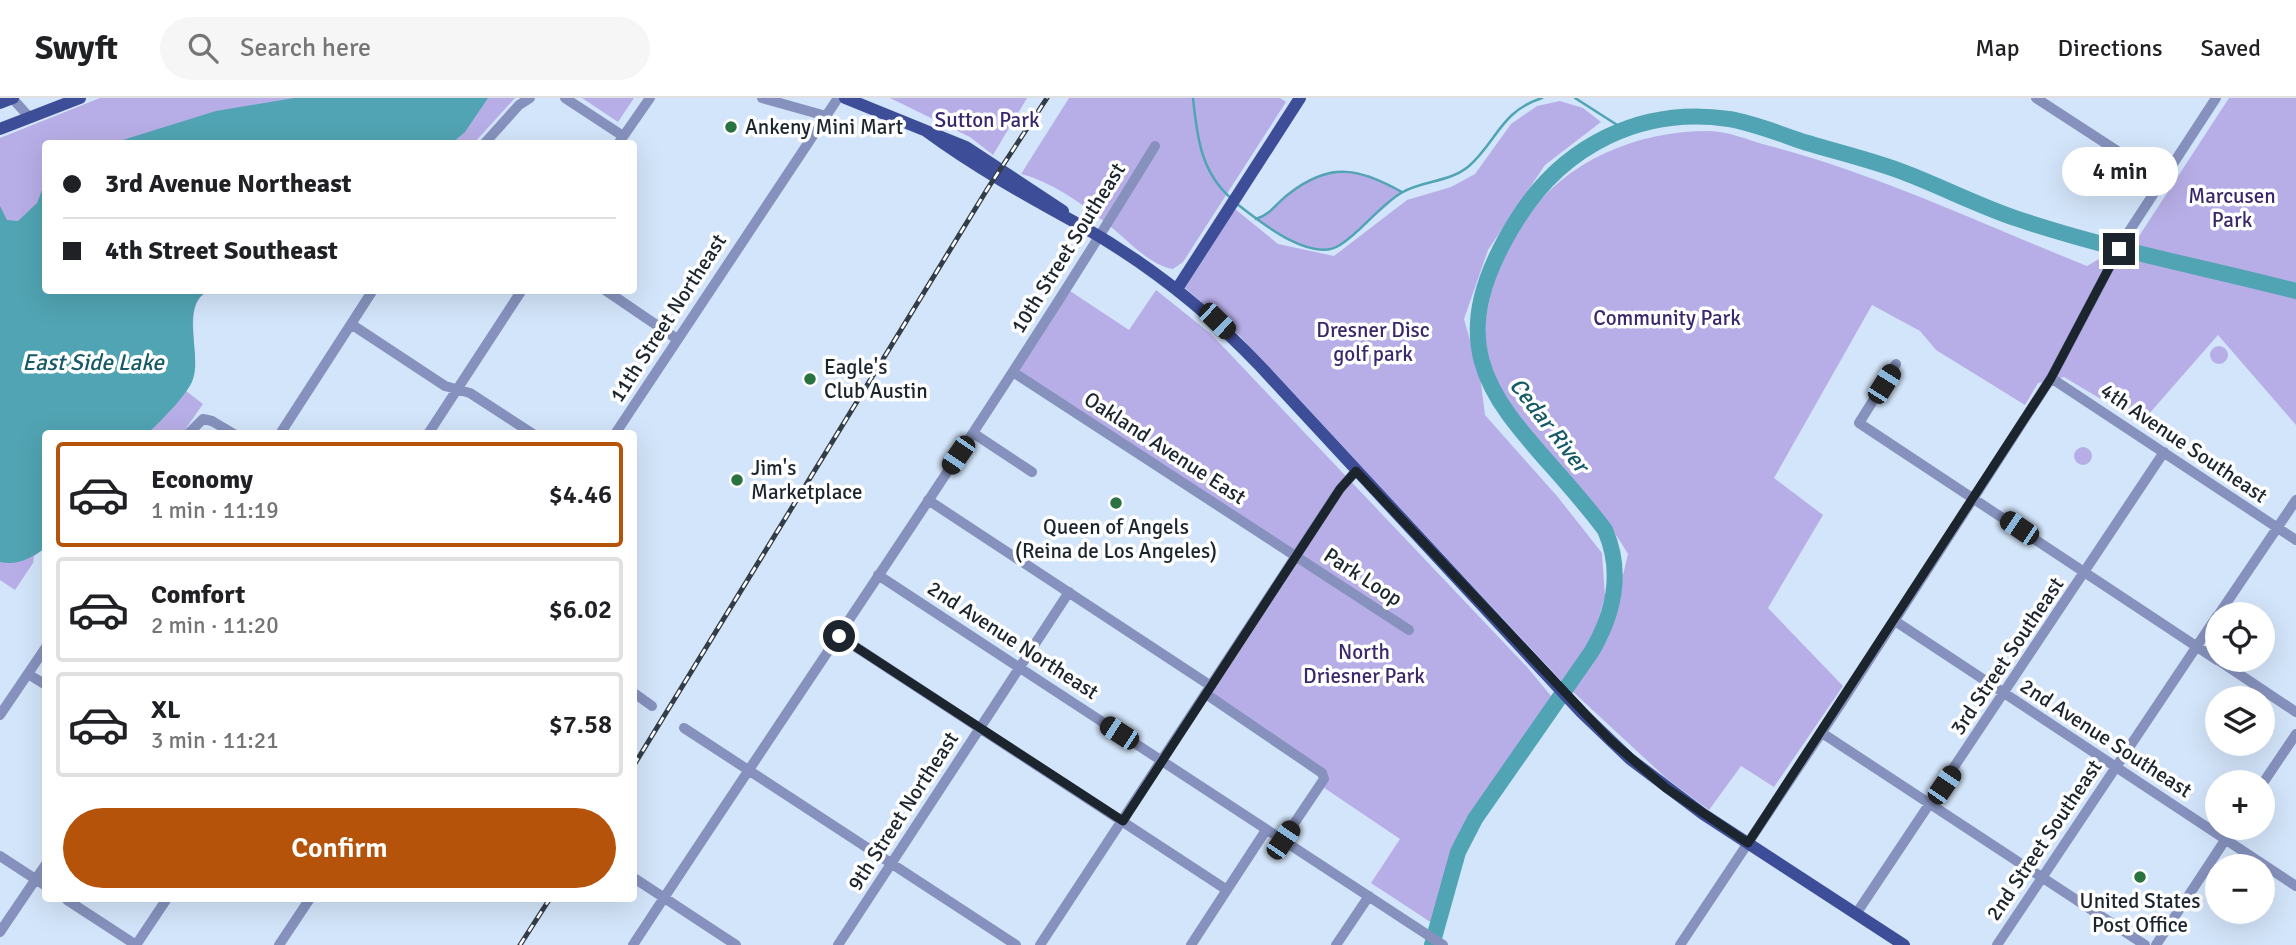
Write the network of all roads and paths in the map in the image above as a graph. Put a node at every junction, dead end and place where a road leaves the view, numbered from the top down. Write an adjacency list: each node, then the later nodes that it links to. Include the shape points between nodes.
1 (12, 98): 12 (main road); 14 (street)
2 (80, 98): 14 (main road)
3 (530, 98): 16 (street)
4 (565, 98): 17 (street)
5 (650, 98): 17 (street)
6 (762, 98): 13 (street)
7 (838, 98): 13 (street, 11th Street Northeast)
8 (845, 98): 20 (main road, via 983,156)
9 (1300, 98): 21 (main road)
10 (2036, 98): 19 (street)
11 (2216, 98): 19 (street)
12 (0, 103)
13 (826, 116): 26 (street, 11th Street Northeast)
14 (30, 118): 15 (main road)
15 (0, 129)
16 (488, 140)
17 (620, 140)
18 (1155, 146): 20 (street, 10th Street Southeast)
19 (2162, 180): 29 (street, via 2136,219)
20 (1099, 237): 21 (main road); 28 (street, 10th Street Southeast)
21 (1177, 289): 39 (main road, via 1230,334)
22 (370, 294): 25 (street)
23 (519, 294): 30 (street)
24 (611, 294): 26 (street)
25 (351, 324): 30 (street, via 445,386); 33 (street)
26 (677, 339): 36 (street, 11th Street Northeast)
27 (1896, 364): 41 (street, via 1859,423)
28 (1013, 372): 37 (street, 10th Street Southeast); 46 (street, Oakland Avenue East)
29 (2051, 378): 38 (street, 4th Avenue Southeast); 41 (street)
30 (458, 389): 34 (street); 35 (street)
31 (192, 430): 32 (street, via 203,419)
32 (227, 430)
33 (283, 430)
34 (431, 430)
35 (527, 430)
36 (618, 430)
37 (973, 433): 40 (street); 42 (street, 10th Street Southeast)
38 (2164, 452): 44 (street, 4th Avenue Southeast); 47 (street, 3rd Street Southeast)
39 (1356, 471): 46 (street); 83 (main road, via 1581,712 1649,775)
40 (1032, 472)
41 (1974, 498): 47 (street); 51 (street)
42 (928, 500): 48 (street, 10th Street Southeast); 49 (street)
43 (2296, 500): 44 (street, 2nd Street Southeast)
44 (2277, 527): 45 (street, 4th Avenue Southeast); 50 (street, 2nd Street Southeast)
45 (2296, 540)
46 (1297, 557): 52 (street, Park Loop); 62 (street)
47 (2085, 572): 55 (street); 63 (street, 3rd Street Southeast)
48 (878, 575): 54 (street, 10th Street Southeast); 58 (street, 2nd Avenue Northeast)
49 (1069, 592): 58 (street, 9th Street Northeast); 62 (street)
50 (2227, 602)
51 (1895, 621): 63 (street, 2nd Avenue Southeast); 70 (street)
52 (1409, 630)
53 (2205, 634): 55 (street, 2nd Street Southeast)
54 (839, 636): 69 (street); 74 (street, 10th Street Southeast)
55 (2197, 646): 56 (street); 73 (street, 2nd Street Southeast)
56 (2205, 652)
57 (42, 653): 60 (street)
58 (1020, 668): 69 (street, 9th Street Northeast); 72 (street, 2nd Avenue Northeast)
59 (2235, 672): 66 (street)
60 (28, 674): 61 (street); 67 (street)
61 (42, 683)
62 (1209, 690): 72 (street); 80 (street, via 1317,768 1324,779)
63 (2005, 694): 73 (street, 2nd Avenue Southeast); 76 (street, 3rd Street Southeast)
64 (637, 695): 65 (street)
65 (652, 706)
66 (2296, 712)
67 (0, 715)
68 (684, 728): 74 (street)
69 (980, 729): 77 (street); 85 (street, 9th Street Northeast)
70 (1822, 733): 76 (street); 83 (street)
71 (2296, 734): 75 (street)
72 (1163, 762): 77 (street); 79 (street, 2nd Avenue Northeast)
73 (2116, 767): 78 (street, 2nd Avenue Southeast); 87 (street, 2nd Street Southeast)
74 (750, 770): 85 (street); 94 (street, 10th Street Southeast)
75 (2272, 770)
76 (1929, 804): 87 (street); 98 (street, 3rd Street Southeast)
77 (1123, 821): 92 (street); 106 (street)
78 (2205, 826)
79 (1266, 830): 80 (street, 2nd Avenue Northeast); 92 (street)
80 (1283, 840): 93 (street, 2nd Avenue Northeast)
81 (2224, 840): 114 (street)
82 (2227, 840): 91 (street, 2nd Avenue Southeast)
83 (1748, 843): 98 (main road); 110 (street)
84 (0, 856): 88 (street)
85 (892, 863): 104 (street, 9th Street Northeast); 105 (street)
86 (42, 870): 88 (street)
87 (2042, 878): 112 (street, 2nd Street Southeast); 113 (street)
88 (36, 879): 90 (street); 99 (street)
89 (637, 879): 94 (street)
90 (42, 883)
91 (2296, 886)
92 (1227, 890): 107 (street)
93 (1369, 896): 108 (street); 109 (street, 2nd Avenue Northeast)
94 (664, 898): 102 (street, 10th Street Southeast); 103 (street)
95 (70, 902): 100 (street)
96 (165, 902): 100 (street)
97 (308, 902): 101 (street)
98 (1856, 914): 111 (main road)
99 (0, 932)
100 (136, 945)
101 (279, 945)
102 (633, 945)
103 (736, 945)
104 (838, 945)
105 (1016, 945)
106 (1040, 945)
107 (1191, 945)
108 (1336, 945)
109 (1443, 945)
110 (1680, 945)
111 (1904, 945)
112 (1997, 945)
113 (2145, 945)
114 (2156, 945)

